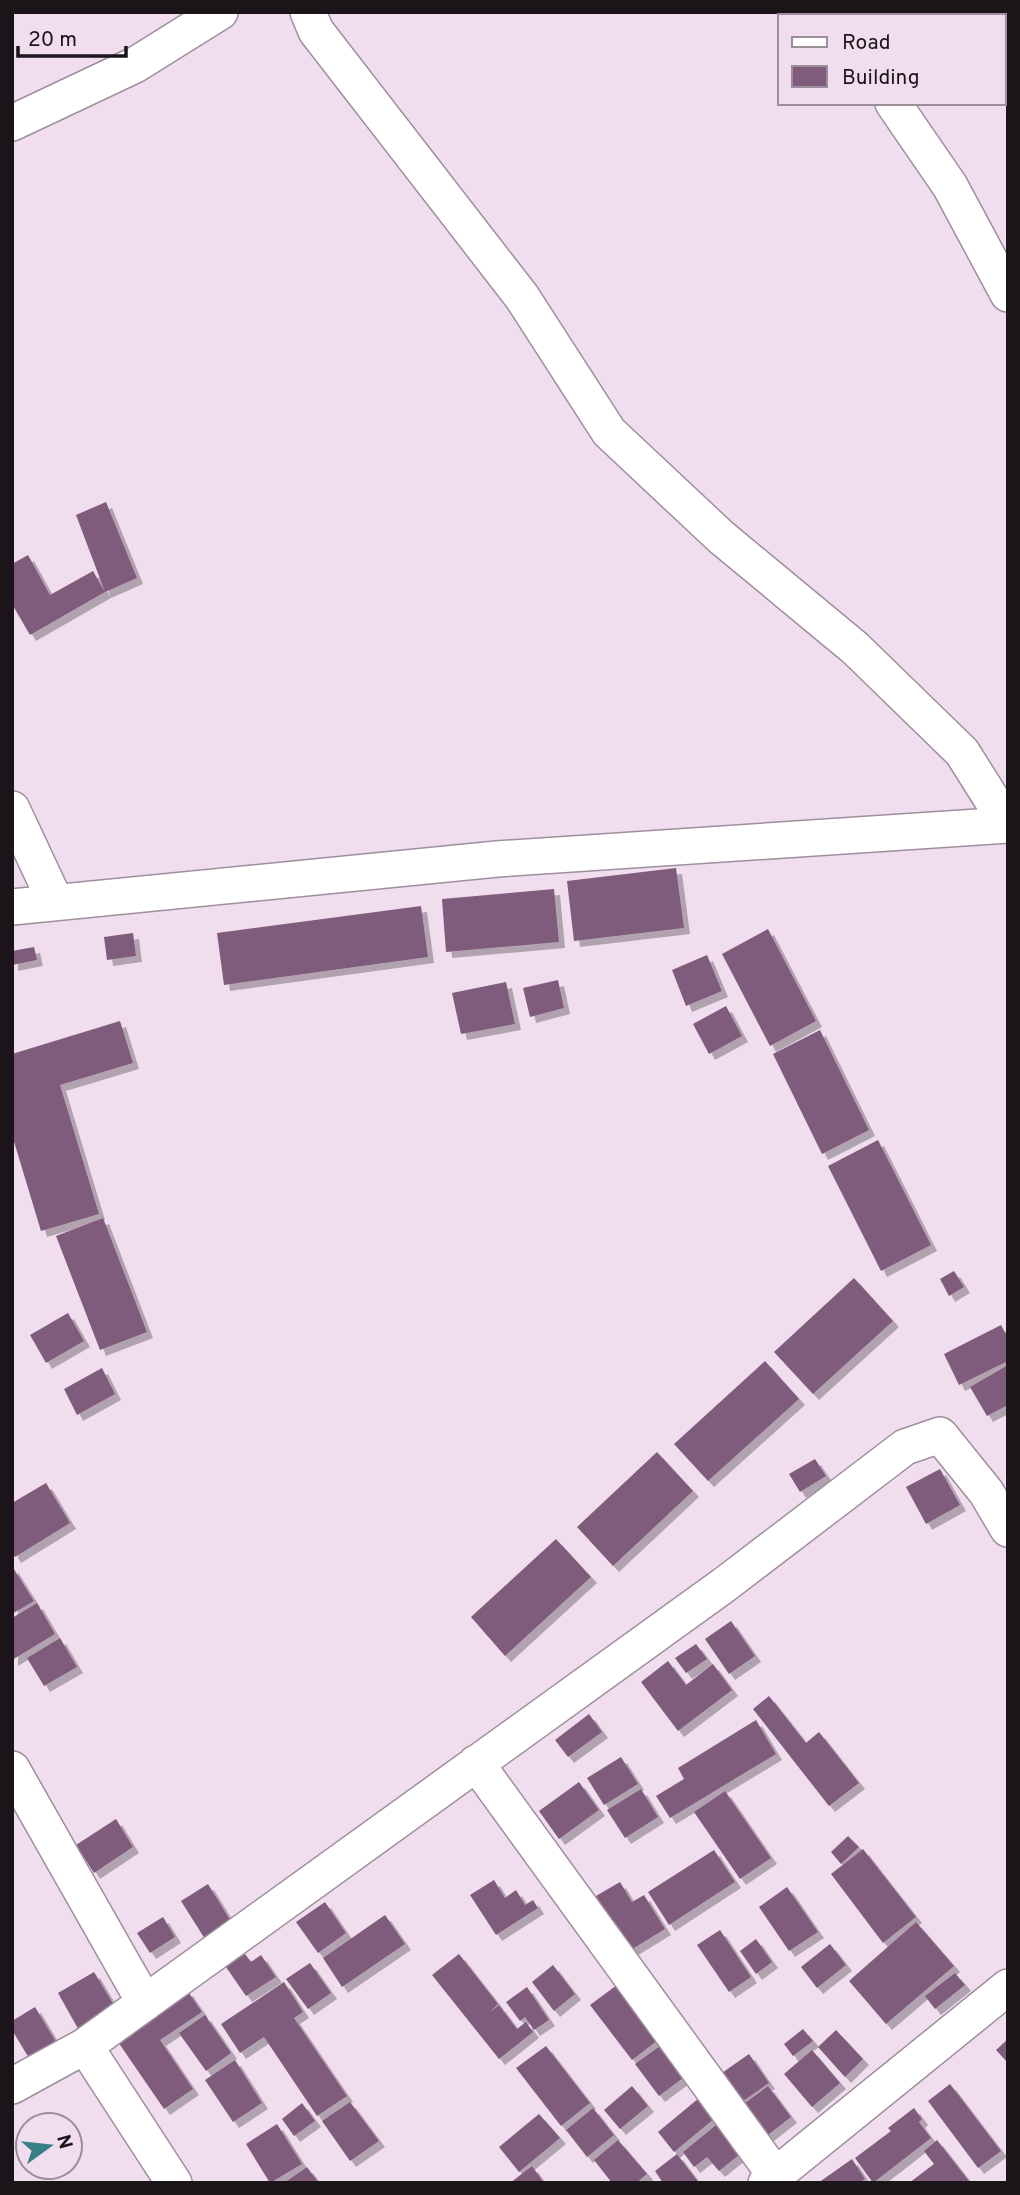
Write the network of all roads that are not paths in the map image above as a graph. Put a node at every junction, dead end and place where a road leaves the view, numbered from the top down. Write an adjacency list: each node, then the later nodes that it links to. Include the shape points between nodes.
1 (220, 12): 4 (street, via 135,65)
2 (307, 12): 7 (street, via 316,31 522,296 609,432 722,537 855,648 962,752)
3 (894, 105): 5 (street, via 950,186)
4 (12, 123)
5 (1008, 294)
6 (12, 809): 8 (street)
7 (1008, 825): 8 (street, via 497,859)
8 (55, 901): 9 (street)
9 (12, 907)
10 (997, 1487): 11 (street); 12 (street, via 940,1435 905,1447 724,1585)
11 (1008, 1529)
12 (476, 1763): 15 (street); 18 (street)
13 (12, 1769): 15 (street)
14 (1008, 1987): 18 (street)
15 (145, 2003): 16 (street)
16 (85, 2046): 17 (street); 19 (street)
17 (12, 2086)
18 (770, 2179)
19 (174, 2183)

